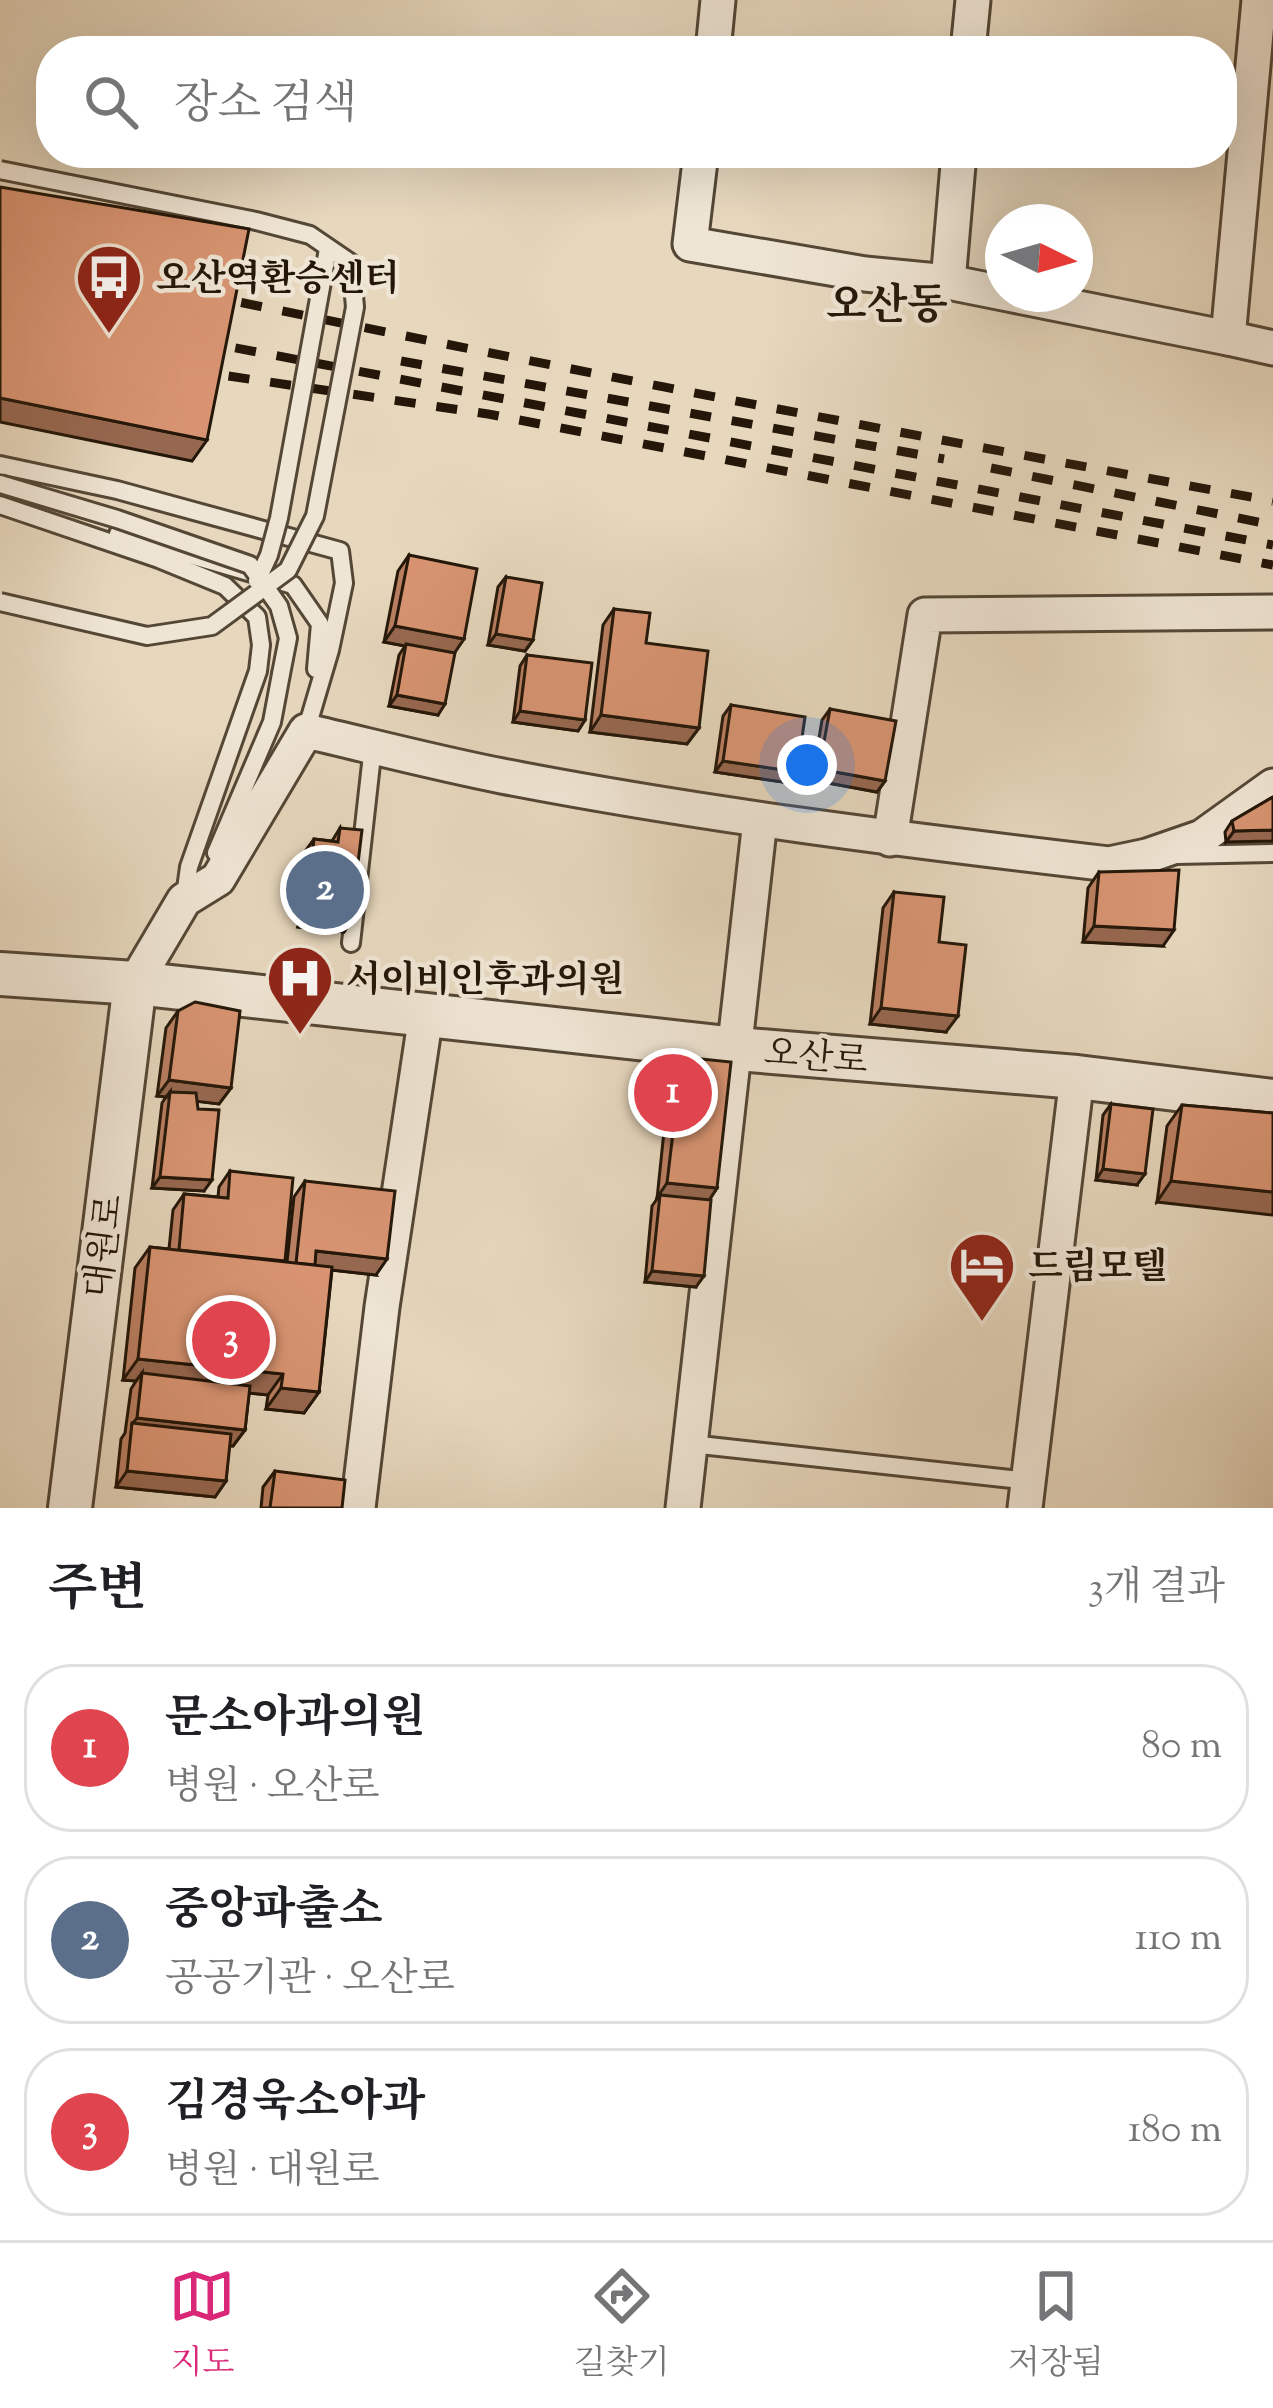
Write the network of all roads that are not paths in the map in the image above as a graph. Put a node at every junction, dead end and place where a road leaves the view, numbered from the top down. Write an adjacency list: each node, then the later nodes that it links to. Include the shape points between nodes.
1 (718, 0): 4 (street)
2 (973, 0): 5 (street)
3 (1259, 0): 13 (street)
4 (714, 36)
5 (969, 36)
6 (699, 168): 10 (street, via 690,244)
7 (958, 168): 10 (street)
8 (0, 170): 9 (lane, bridge, via 256,221 310,235)
9 (328, 249): 18 (lane, bridge, via 279,518); 18 (lane, bridge, via 351,263 355,307 315,515 288,570)
10 (948, 282): 11 (street)
11 (985, 290)
12 (1093, 311): 13 (street)
13 (1228, 338): 14 (street)
14 (1273, 348)
15 (0, 465): 21 (lane, via 340,551 344,584)
16 (0, 484): 28 (lane, bridge, via 250,565 279,605 288,638 272,722 222,843)
17 (0, 504): 21 (lane, via 293,586 320,624); 28 (lane, via 225,586 257,617 258,671 189,867)
18 (249, 601): 19 (lane, bridge, via 212,626 147,636)
19 (0, 602)
20 (1273, 612): 25 (street, via 925,615)
21 (309, 721): 22 (street); 28 (street, via 218,879)
22 (373, 746): 24 (street); 29 (lane)
23 (1273, 786): 27 (street, via 1202,837)
24 (760, 820): 25 (street); 33 (street)
25 (890, 839): 27 (street, via 1108,864)
26 (1273, 854): 27 (lane)
27 (1147, 856)
28 (188, 898): 31 (street)
29 (351, 943)
30 (0, 974): 31 (street, 오산로)
31 (134, 983): 32 (street, 오산로); 38 (street, 대원로)
32 (426, 1015): 33 (street, 오산로); 39 (street)
33 (737, 1049): 34 (street, 오산로); 36 (street)
34 (1077, 1077): 35 (street, 오산로); 37 (street)
35 (1273, 1101)
36 (691, 1444): 37 (lane); 40 (street)
37 (1027, 1495)
38 (70, 1508)
39 (358, 1508)
40 (683, 1508)

